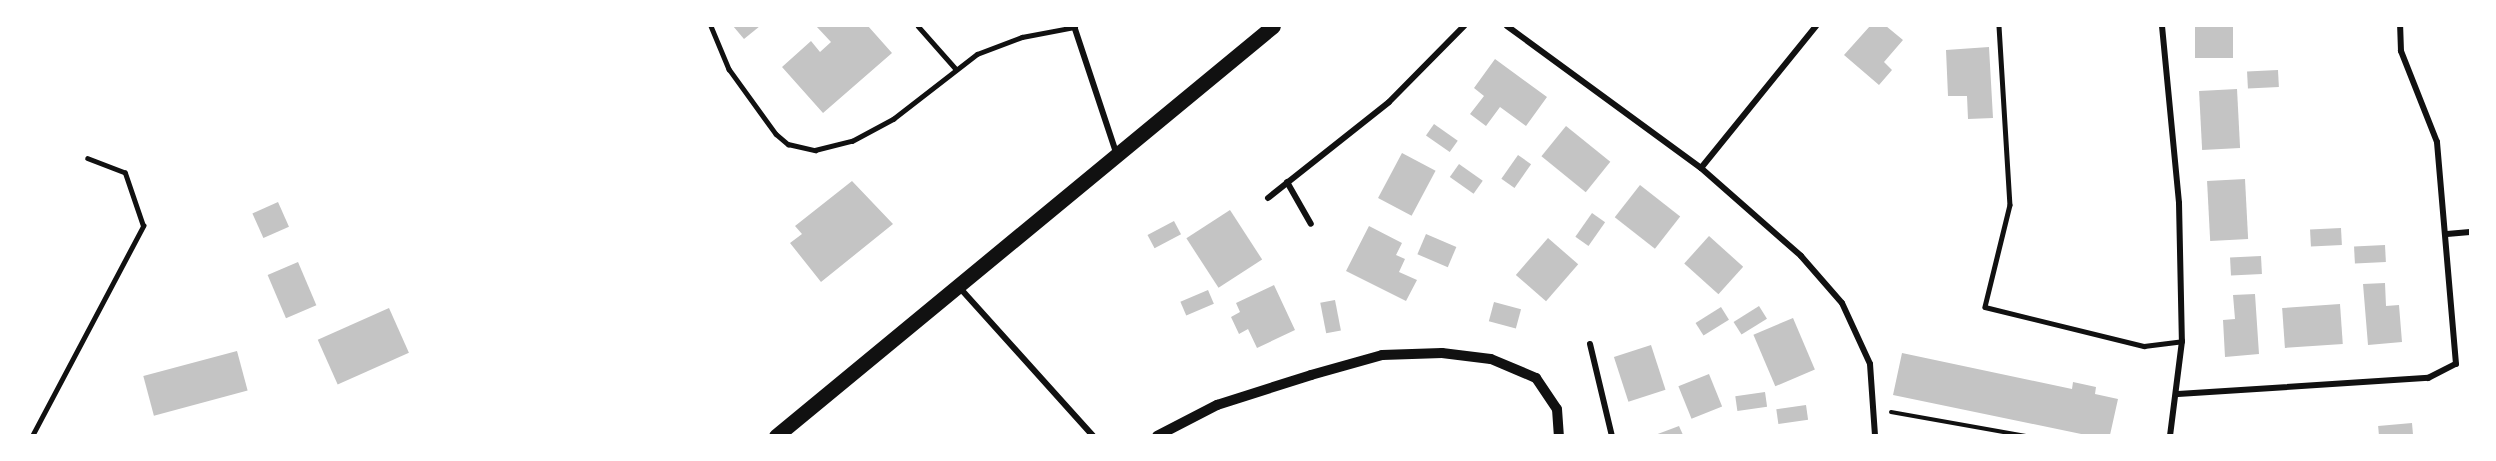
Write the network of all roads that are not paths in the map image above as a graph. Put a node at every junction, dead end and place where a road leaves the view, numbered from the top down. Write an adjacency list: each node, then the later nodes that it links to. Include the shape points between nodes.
1 (711, 26): 11 (lane, via 729,69 776,134 815,150 852,141 893,119)
2 (918, 26): 11 (lane)
3 (1075, 26): 11 (lane, via 1022,37); 12 (street)
4 (1273, 26): 12 (main road)
5 (1464, 26): 15 (street, via 1389,102)
6 (1507, 26): 14 (street)
7 (1816, 26): 14 (street)
8 (1999, 26): 21 (lane, via 2010,205 1985,307 2144,346)
9 (2162, 26): 21 (street, via 2179,203)
10 (2400, 26): 19 (street, via 2401,51 2437,142)
11 (956, 69)
12 (1116, 152): 20 (main road)
13 (88, 159): 24 (lane, via 124,173 143,226)
14 (1701, 168): 30 (street, via 1801,256 1842,303 1870,364)
15 (1287, 182): 16 (street); 17 (street)
16 (1268, 198)
17 (1311, 224)
18 (2470, 232): 19 (street)
19 (2447, 234): 23 (street, via 2456,364 2428,378)
20 (958, 286): 25 (main road); 26 (street)
21 (2182, 341): 23 (street)
22 (1590, 344): 29 (street)
23 (2178, 394): 31 (street)
24 (32, 435)
25 (776, 435)
26 (1093, 435)
27 (1157, 435): 28 (street, via 1217,405 1311,375 1382,355 1442,353 1491,359 1536,378 1557,409)
28 (1559, 435)
29 (1612, 435)
30 (1875, 435)
31 (2170, 435)

